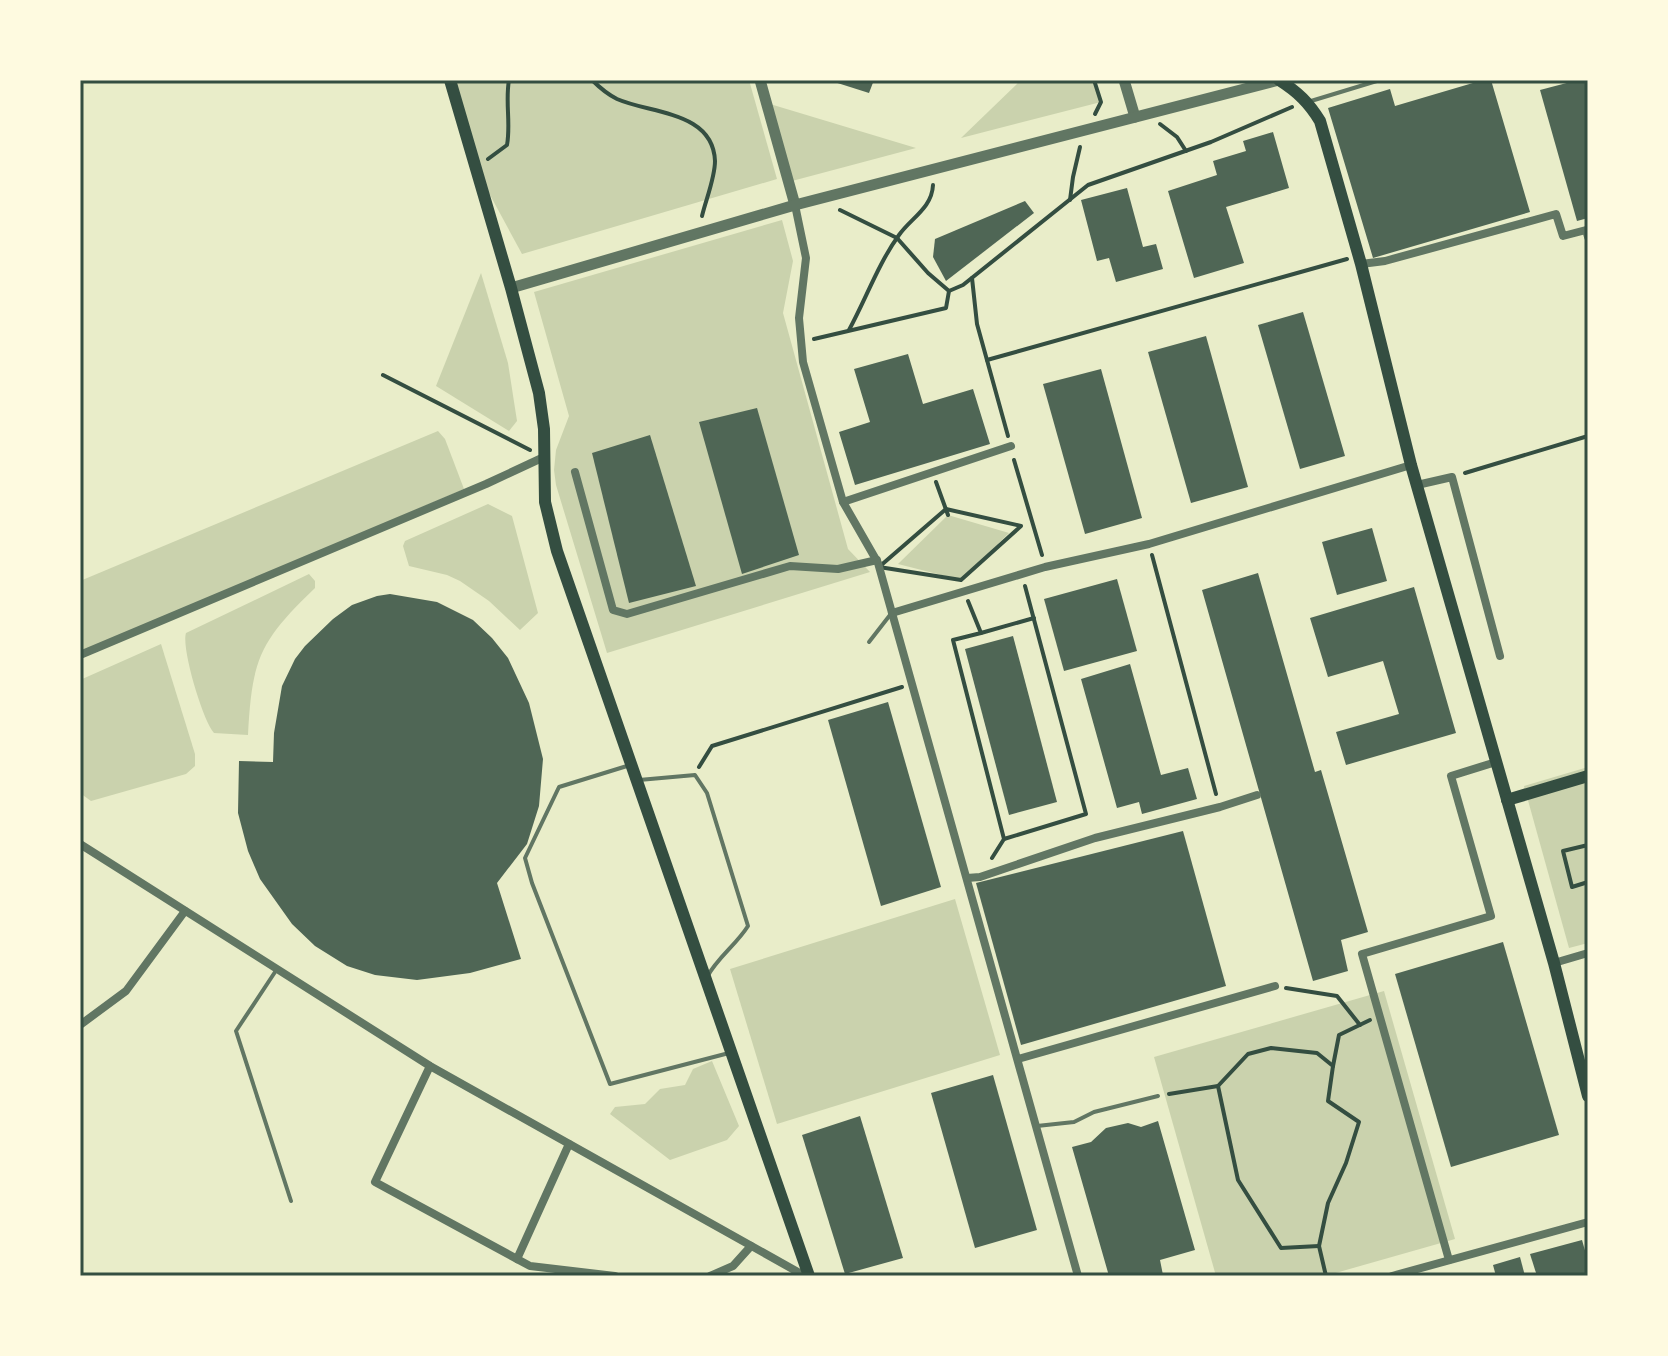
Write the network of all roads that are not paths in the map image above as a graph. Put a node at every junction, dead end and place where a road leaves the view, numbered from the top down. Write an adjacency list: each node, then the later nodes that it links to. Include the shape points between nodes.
1 (450, 80): 12 (main road)
2 (760, 80): 9 (street)
3 (1124, 80): 8 (street)
4 (1279, 80): 6 (main road); 8 (street)
5 (1380, 80): 7 (lane)
6 (1294, 85): 7 (main road)
7 (1308, 102): 11 (main road, via 1320,121)
8 (1135, 117): 9 (street)
9 (795, 205): 12 (street); 18 (street, via 806,258 800,342)
10 (1588, 237): 11 (street, via 1586,230 1563,236 1556,214 1385,261)
11 (1360, 260): 15 (main road)
12 (511, 288): 14 (main road, via 539,393)
13 (1011, 446): 18 (street)
14 (544, 457): 22 (street); 25 (main road, via 549,525)
15 (1411, 465): 17 (main road); 20 (street, via 1149,544 1045,567)
16 (575, 472): 19 (street, via 613,610 627,614 790,566 838,569)
17 (1417, 485): 23 (street, via 1452,477); 24 (main road)
18 (843, 502): 19 (street)
19 (878, 564): 20 (street)
20 (892, 613): 21 (lane); 31 (street)
21 (869, 642)
22 (80, 655)
23 (1500, 656)
24 (1496, 762): 29 (main road); 50 (street, via 1451,776 1491,916 1362,954)
25 (631, 764): 27 (main road); 39 (lane, via 559,787 525,858 532,883 610,1084)
26 (1588, 776): 29 (main road)
27 (636, 780): 36 (main road); 36 (lane, via 695,775 707,793 748,926)
28 (1257, 795): 31 (street)
29 (1507, 800): 34 (main road)
30 (80, 844): 32 (street)
31 (967, 878): 40 (street)
32 (185, 911): 35 (street); 38 (street, via 126,991)
33 (1588, 953): 34 (street)
34 (1554, 963): 43 (main road)
35 (277, 969): 41 (street); 46 (lane, via 236,1031)
36 (706, 979): 39 (main road)
37 (1275, 986): 40 (street)
38 (80, 1025)
39 (731, 1052): 53 (main road)
40 (1018, 1059): 44 (street)
41 (430, 1066): 45 (street); 49 (street, via 375,1182)
42 (1158, 1096): 44 (lane, via 1074,1122)
43 (1588, 1096)
44 (1036, 1126): 54 (street)
45 (569, 1144): 48 (street); 49 (street)
46 (291, 1201)
47 (1588, 1222): 50 (street)
48 (751, 1246): 52 (street, via 733,1266); 53 (street)
49 (517, 1259): 51 (street, via 530,1266)
50 (1449, 1260): 55 (street)
51 (615, 1276)
52 (710, 1276)
53 (807, 1276)
54 (1078, 1276)
55 (1392, 1276)

